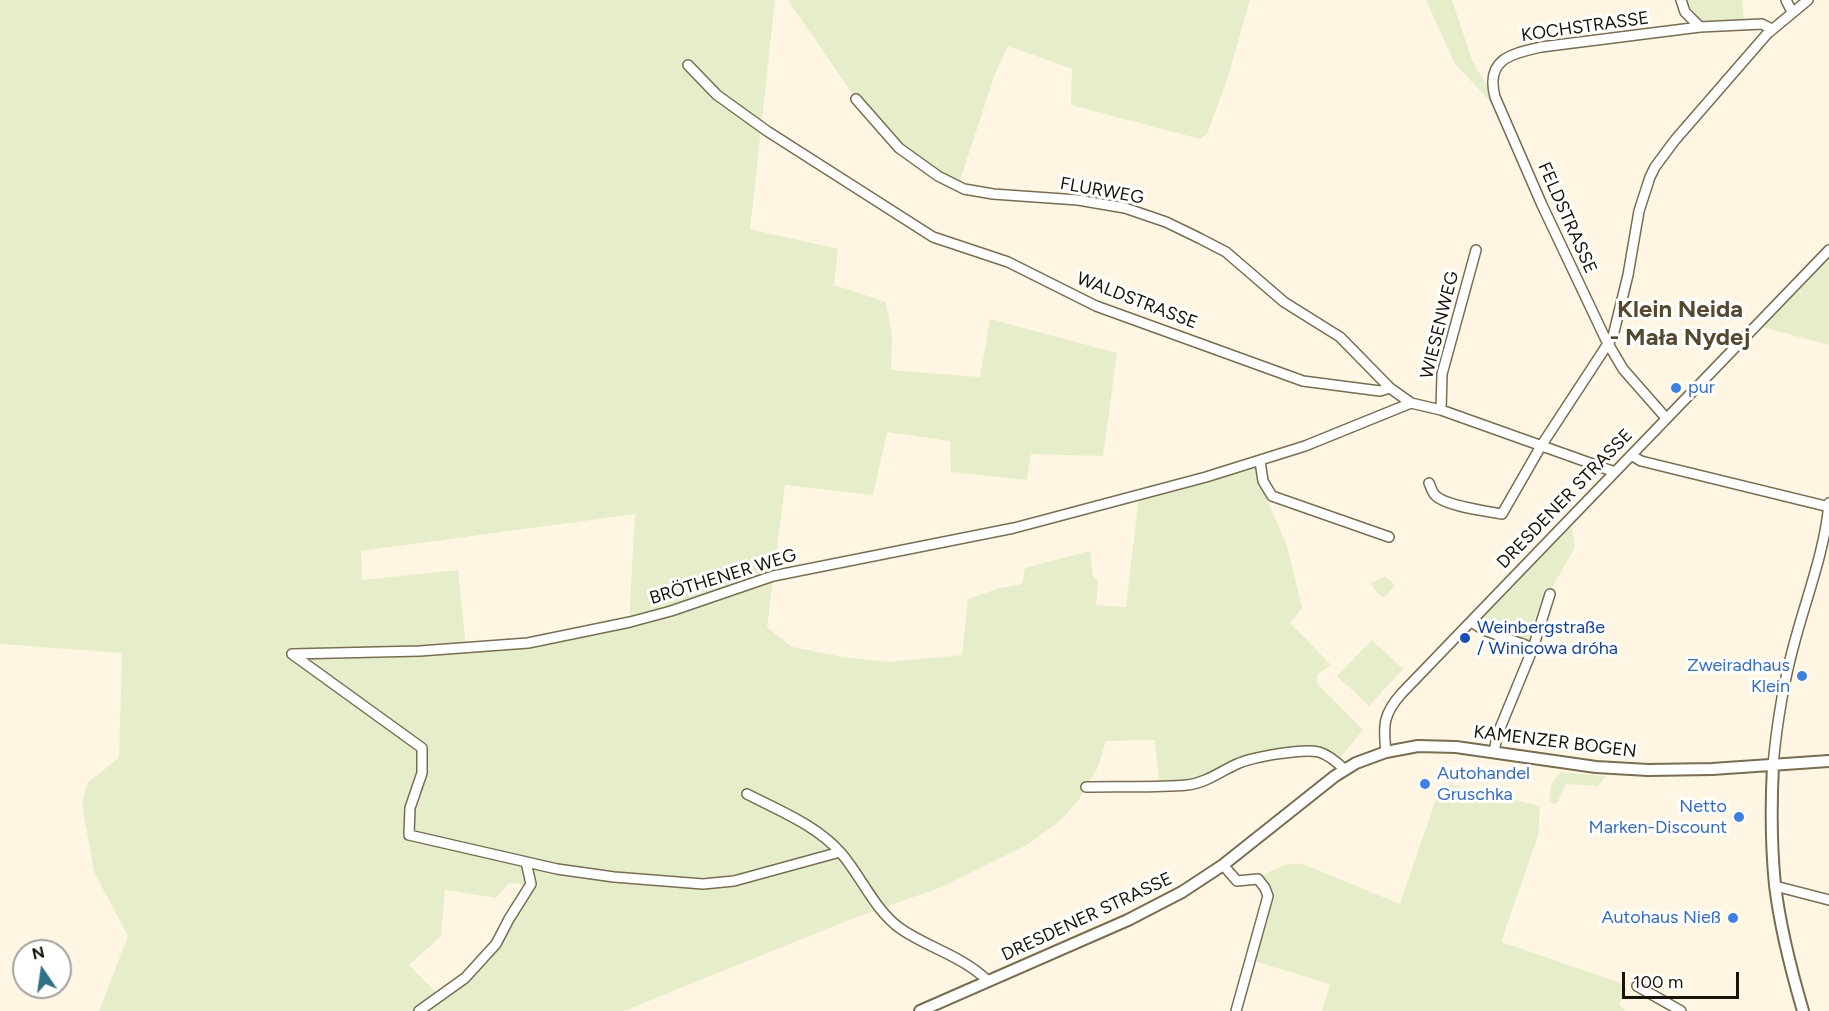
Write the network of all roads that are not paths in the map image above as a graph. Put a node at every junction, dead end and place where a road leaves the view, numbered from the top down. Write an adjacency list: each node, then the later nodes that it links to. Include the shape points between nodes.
1 (1681, 0): 5 (street, via 1685,12)
2 (1786, 0): 4 (street)
3 (1808, 0): 4 (street)
4 (1792, 12): 6 (street)
5 (1700, 27): 6 (street, KOCHSTRASSE, via 1762,24); 9 (street, KOCHSTRASSE, via 1541,47 1503,59 1492,78)
6 (1772, 29): 12 (street, via 1675,140 1650,177 1639,211 1616,330)
7 (688, 65): 13 (street, WALDSTRASSE, via 717,95 767,131 933,237 1008,262 1096,306 1303,381 1380,391)
8 (856, 99): 13 (street, FLURWEG, via 899,148 964,189 1125,208 1166,222 1226,252 1284,302 1340,337)
9 (1504, 117): 12 (street, FELDSTRASSE)
10 (1476, 250): 15 (street, WIESENWEG, via 1442,374)
11 (1829, 250): 16 (street, DRESDENER STRASSE)
12 (1608, 344): 16 (street, FELDSTRASSE, via 1623,369); 17 (street)
13 (1390, 388): 14 (street)
14 (1411, 403): 15 (street); 19 (street, BRÖTHENER WEG)
15 (1441, 410): 17 (street)
16 (1665, 418): 18 (street, DRESDENER STRASSE)
17 (1541, 446): 20 (street); 21 (street, via 1502,513 1443,500)
18 (1631, 455): 20 (street, DRESDENER STRASSE); 23 (street, via 1641,461)
19 (1260, 461): 24 (street, via 1263,481 1272,496); 36 (street, BRÖTHENER WEG, via 1014,528 773,576 661,614 528,643 292,654 423,748 422,773 410,807 409,835)
20 (1615, 472): 26 (street, DRESDENER STRASSE)
21 (1429, 483)
22 (1829, 502): 23 (street)
23 (1829, 507): 31 (street, via 1816,570 1787,670)
24 (1389, 537)
25 (1550, 594): 27 (street)
26 (1471, 622): 27 (street); 29 (street, DRESDENER STRASSE, via 1389,710 1383,731)
27 (1533, 648): 28 (street)
28 (1494, 751): 29 (main road, KAMENZER BOGEN, via 1438,746); 31 (main road, KAMENZER BOGEN, via 1632,770)
29 (1386, 752): 32 (main road, DRESDENER STRASSE)
30 (1829, 762): 31 (main road, KAMENZER BOGEN)
31 (1773, 765): 38 (main road)
32 (1345, 770): 33 (street, via 1329,756 1304,751 1240,763 1188,785); 37 (main road, DRESDENER STRASSE)
33 (1086, 787)
34 (747, 794): 35 (street, via 810,826)
35 (840, 852): 36 (street, via 734,881 703,884 614,877); 40 (street, via 899,928 961,960)
36 (526, 862): 42 (street, via 531,885 496,944 465,978)
37 (1223, 865): 40 (main road, DRESDENER STRASSE, via 1151,909); 44 (street, via 1238,881 1258,879 1268,896)
38 (1775, 886): 39 (street); 46 (main road)
39 (1829, 900)
40 (987, 980): 43 (main road, DRESDENER STRASSE)
41 (1637, 986): 45 (street)
42 (419, 1011)
43 (920, 1011)
44 (1236, 1011)
45 (1681, 1011)
46 (1803, 1011)

